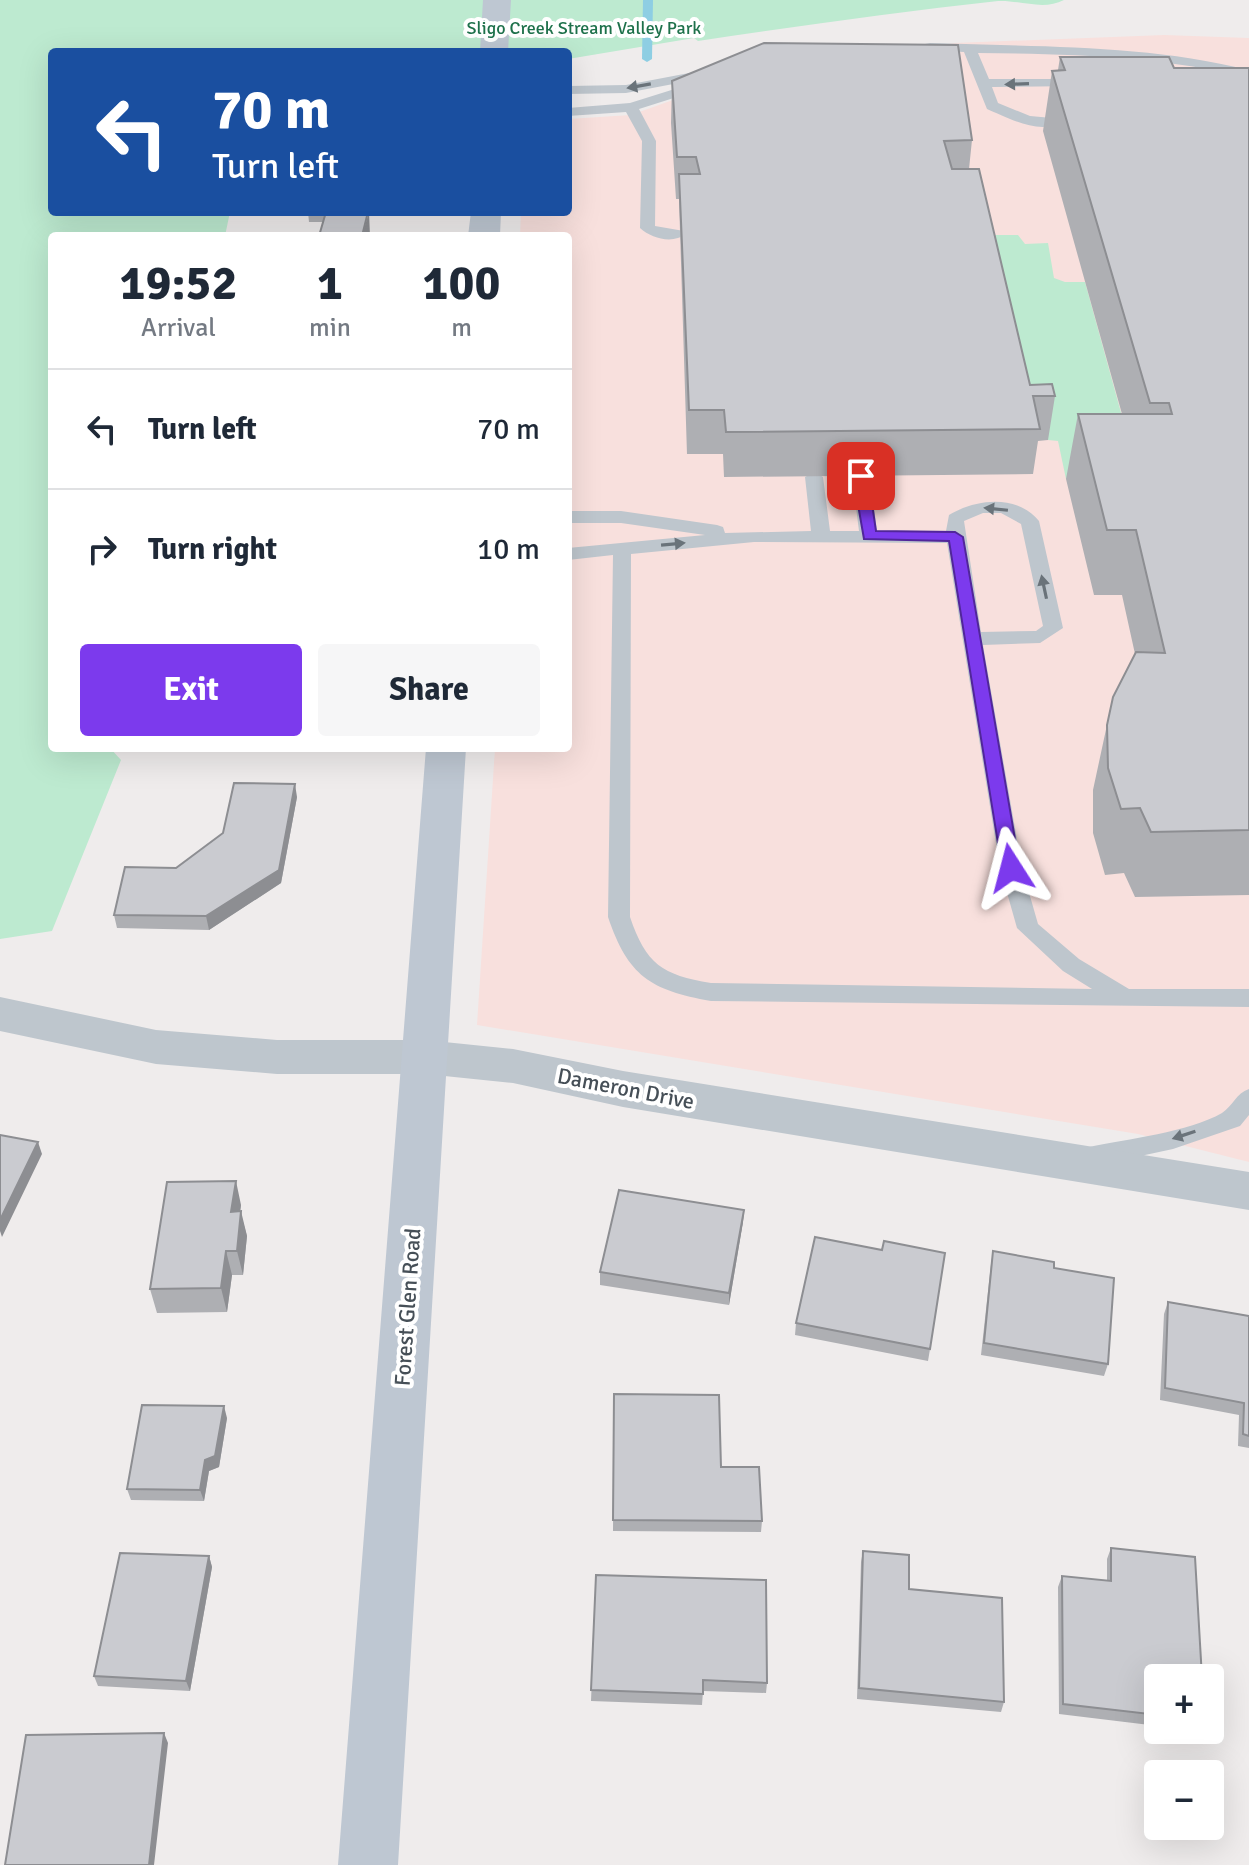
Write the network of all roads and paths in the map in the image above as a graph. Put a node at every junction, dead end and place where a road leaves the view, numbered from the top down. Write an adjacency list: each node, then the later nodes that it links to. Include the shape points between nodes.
1 (497, 0): 3 (street)
2 (915, 47): 4 (lane)
3 (494, 48)
4 (970, 49): 5 (lane, via 1174,59); 6 (lane)
5 (1249, 74)
6 (982, 83): 7 (lane, one-way to 6); 11 (lane, via 992,106 1028,120)
7 (1097, 84)
8 (572, 90): 9 (lane, one-way to 8, via 720,75 626,89)
9 (631, 107): 10 (lane); 12 (lane, via 649,141 648,228)
10 (572, 112)
11 (1052, 122)
12 (678, 234)
13 (861, 476): 18 (lane)
14 (814, 477): 17 (lane)
15 (572, 517): 16 (lane, via 621,517)
16 (754, 536): 17 (lane); 20 (lane, one-way to 16)
17 (821, 536): 18 (lane)
18 (869, 536): 19 (lane)
19 (955, 537): 22 (lane); 22 (lane, one-way to 19, via 1040,637 1053,628 1030,521 1019,512 994,506 971,508 955,519)
20 (622, 549): 21 (lane); 24 (lane, via 619,917 628,946 646,972 676,987 711,992)
21 (572, 554)
22 (973, 639): 24 (lane, via 1013,881 1028,928 1071,965)
23 (446, 752): 27 (street, Forest Glen Road)
24 (1125, 998): 25 (lane)
25 (1249, 998)
26 (0, 1014): 27 (street, Dameron Drive, via 156,1047 277,1057)
27 (425, 1057): 29 (street, Dameron Drive, via 513,1066); 31 (street, Forest Glen Road)
28 (1249, 1098): 29 (lane, one-way to 29, via 1232,1119 1173,1139)
29 (1064, 1162): 30 (street, Dameron Drive)
30 (1249, 1191)
31 (368, 1865)

